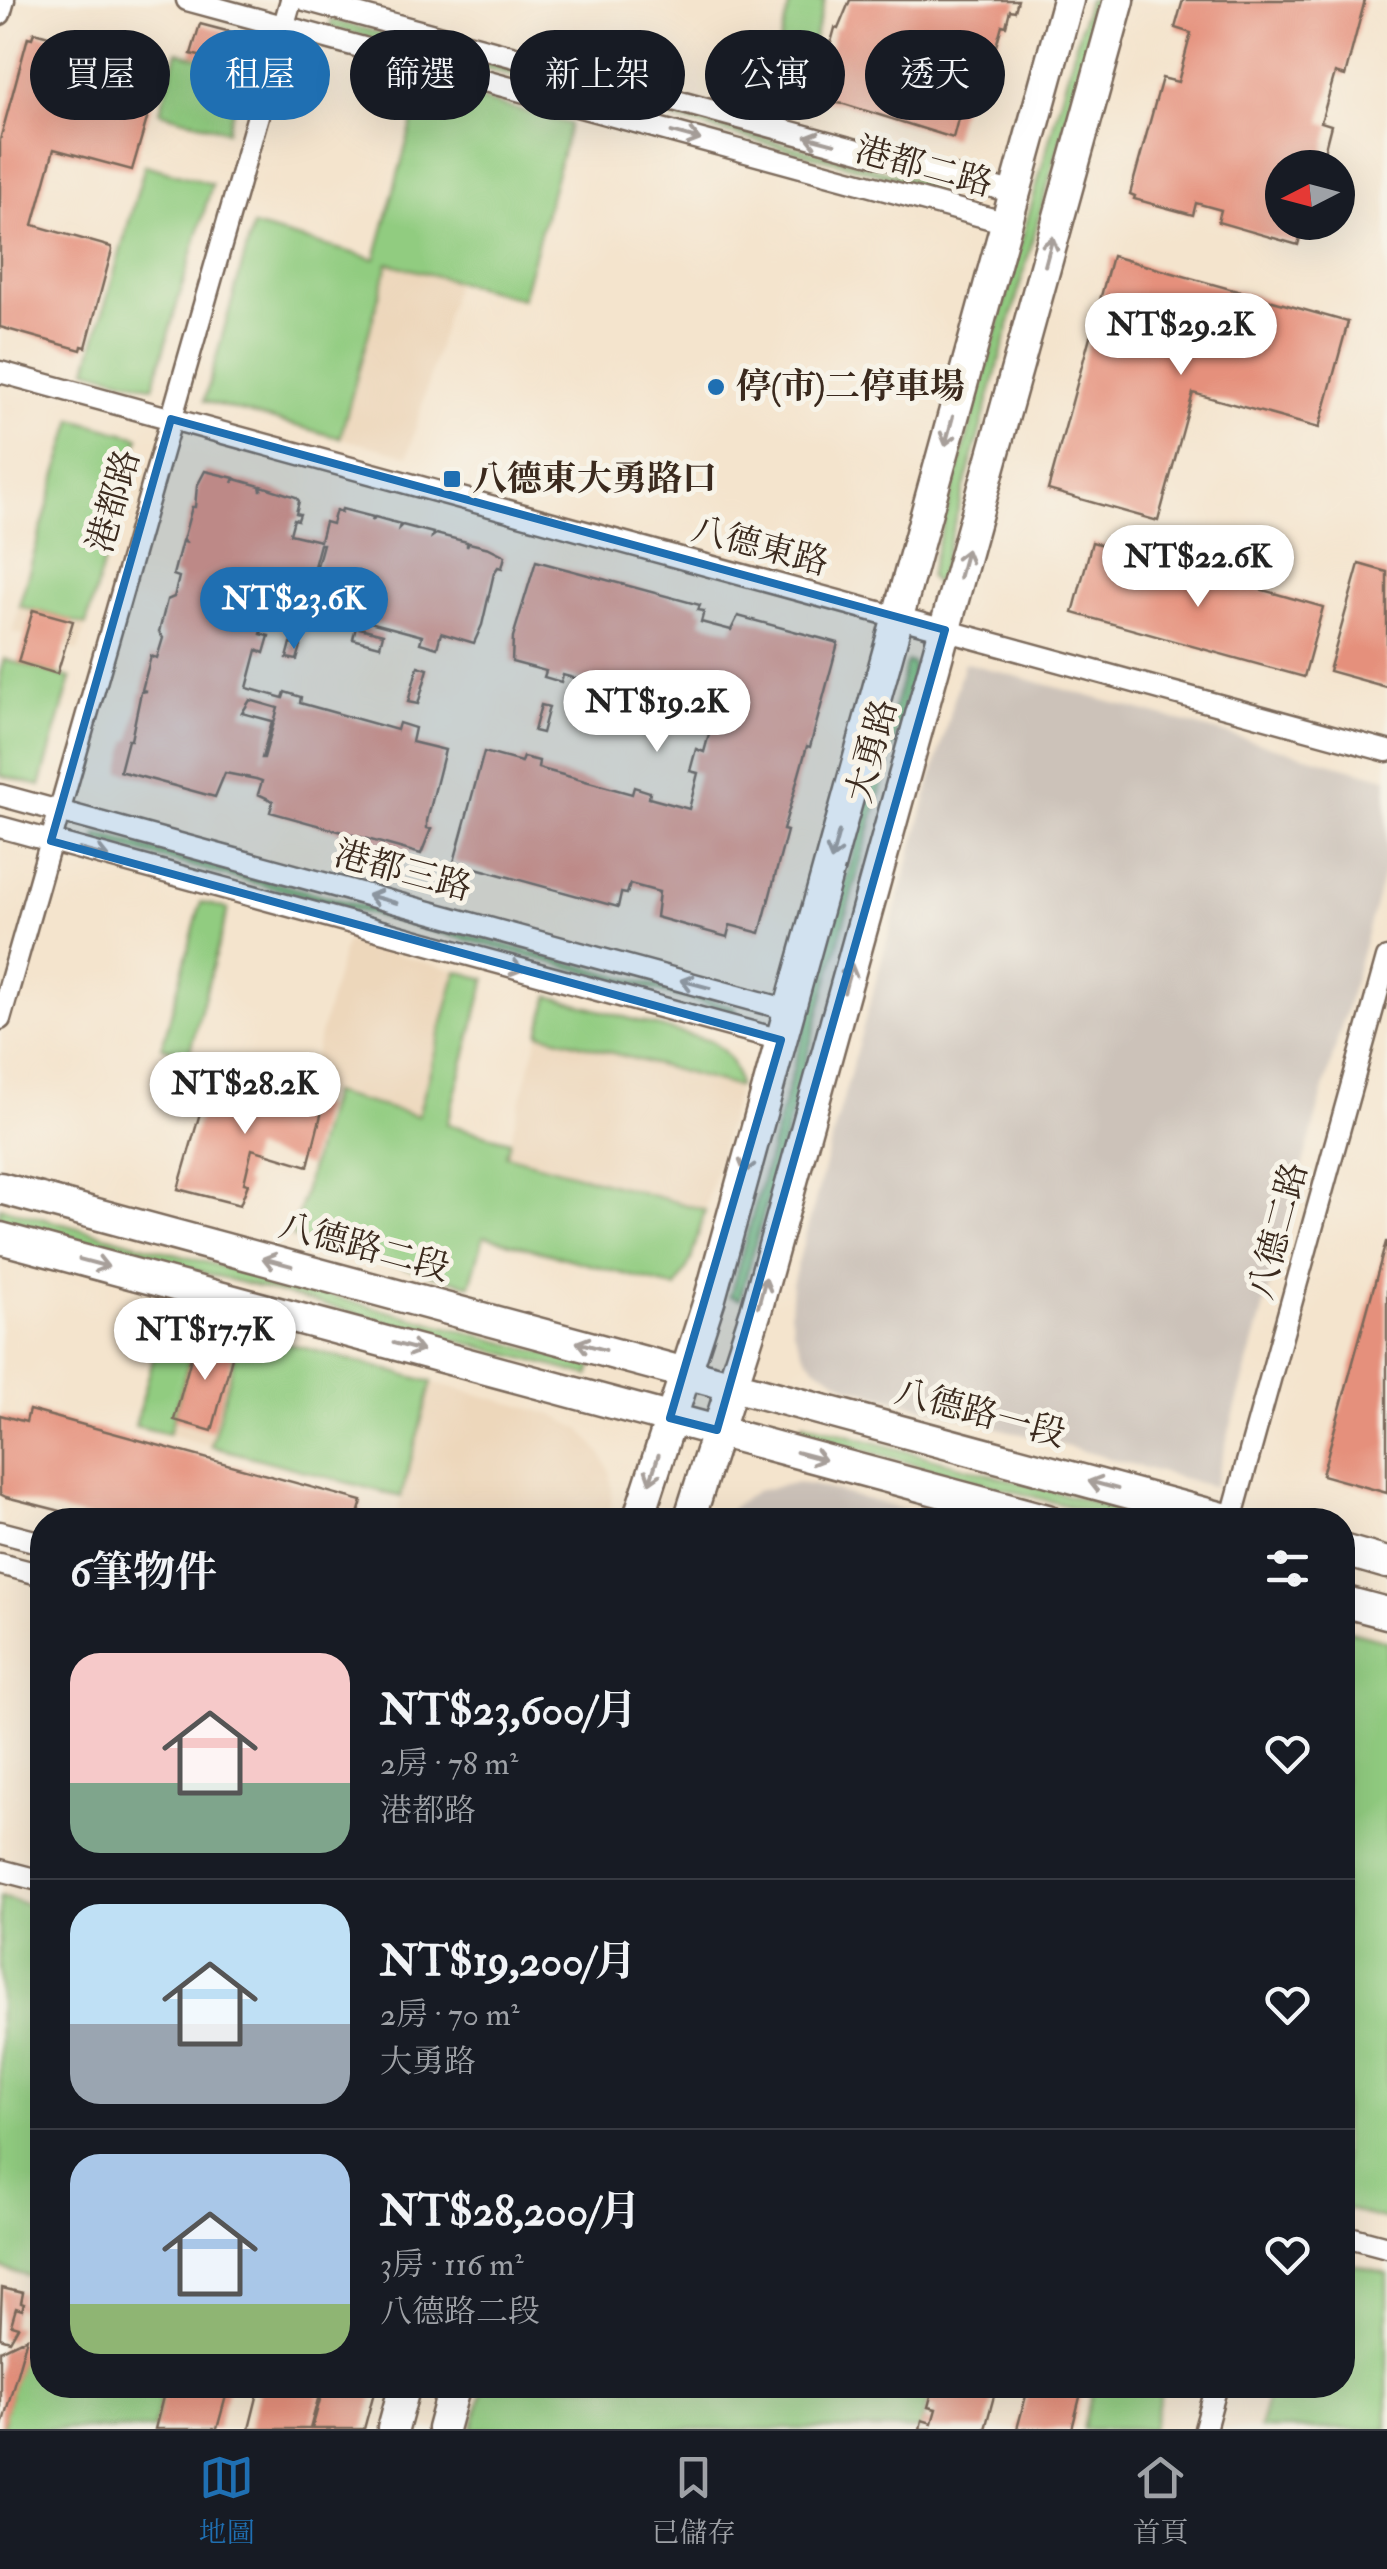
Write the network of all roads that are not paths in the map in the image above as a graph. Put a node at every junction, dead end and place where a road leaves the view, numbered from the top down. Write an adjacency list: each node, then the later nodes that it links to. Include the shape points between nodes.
1 (4, 0): 7 (street)
2 (187, 0): 8 (street, 港都二路)
3 (291, 0): 8 (street, 港都路)
4 (305, 0): 9 (street, 港都二路, one-way to 4)
5 (1068, 0): 9 (street, 大勇路)
6 (1119, 0): 14 (street, 大勇路, one-way to 6)
7 (0, 14)
8 (284, 26): 10 (street, 港都二路, one-way to 10); 12 (street, 港都路)
9 (1015, 193): 10 (street, 大勇路)
10 (1006, 224): 13 (street, 大勇路, one-way to 13)
11 (0, 372): 12 (street, 八德東路)
12 (171, 419): 13 (street, 八德東路); 17 (street, 港都路)
13 (898, 617): 14 (street, 八德東路); 21 (street, 大勇路, one-way to 21)
14 (945, 630): 15 (street, 八德東路); 26 (street, 大勇路, one-way to 14, via 756,1311)
15 (1387, 751)
16 (0, 795): 17 (street, 港都三路)
17 (60, 811): 19 (street, 港都路); 21 (street, 港都三路, one-way to 17)
18 (0, 827): 19 (street, 港都三路)
19 (51, 841): 22 (street, 港都路); 23 (street, 港都三路, one-way to 23)
20 (1387, 958): 32 (street, 八德二路)
21 (789, 1010): 23 (street, 大勇路)
22 (0, 1019)
23 (781, 1040): 26 (street, 大勇路, one-way to 26, via 710,1298)
24 (0, 1188): 26 (street, 八德路二段, one-way to 24)
25 (0, 1238): 27 (street, one-way to 27)
26 (709, 1378): 27 (street, 大勇路); 27 (street, 大勇路); 31 (street, 八德路一段, one-way to 26)
27 (694, 1424): 28 (street, 大勇路, one-way to 28); 29 (street, 大勇路); 30 (street, one-way to 30)
28 (645, 1508)
29 (689, 1508)
30 (1003, 1508)
31 (1187, 1508)
32 (1234, 1508)
33 (0, 1532): 34 (street)
34 (30, 1540)
35 (1355, 1553): 36 (street)
36 (1387, 1562)
37 (0, 1564): 38 (street)
38 (30, 1572)
39 (1355, 1603): 40 (street)
40 (1387, 1612)
41 (0, 1870): 42 (street)
42 (30, 1878)
43 (1355, 2238): 44 (street)
44 (1387, 2247)
45 (401, 2398): 48 (street)
46 (452, 2398): 49 (street)
47 (1213, 2398): 50 (street)
48 (393, 2429)
49 (444, 2429)
50 (1205, 2429)

